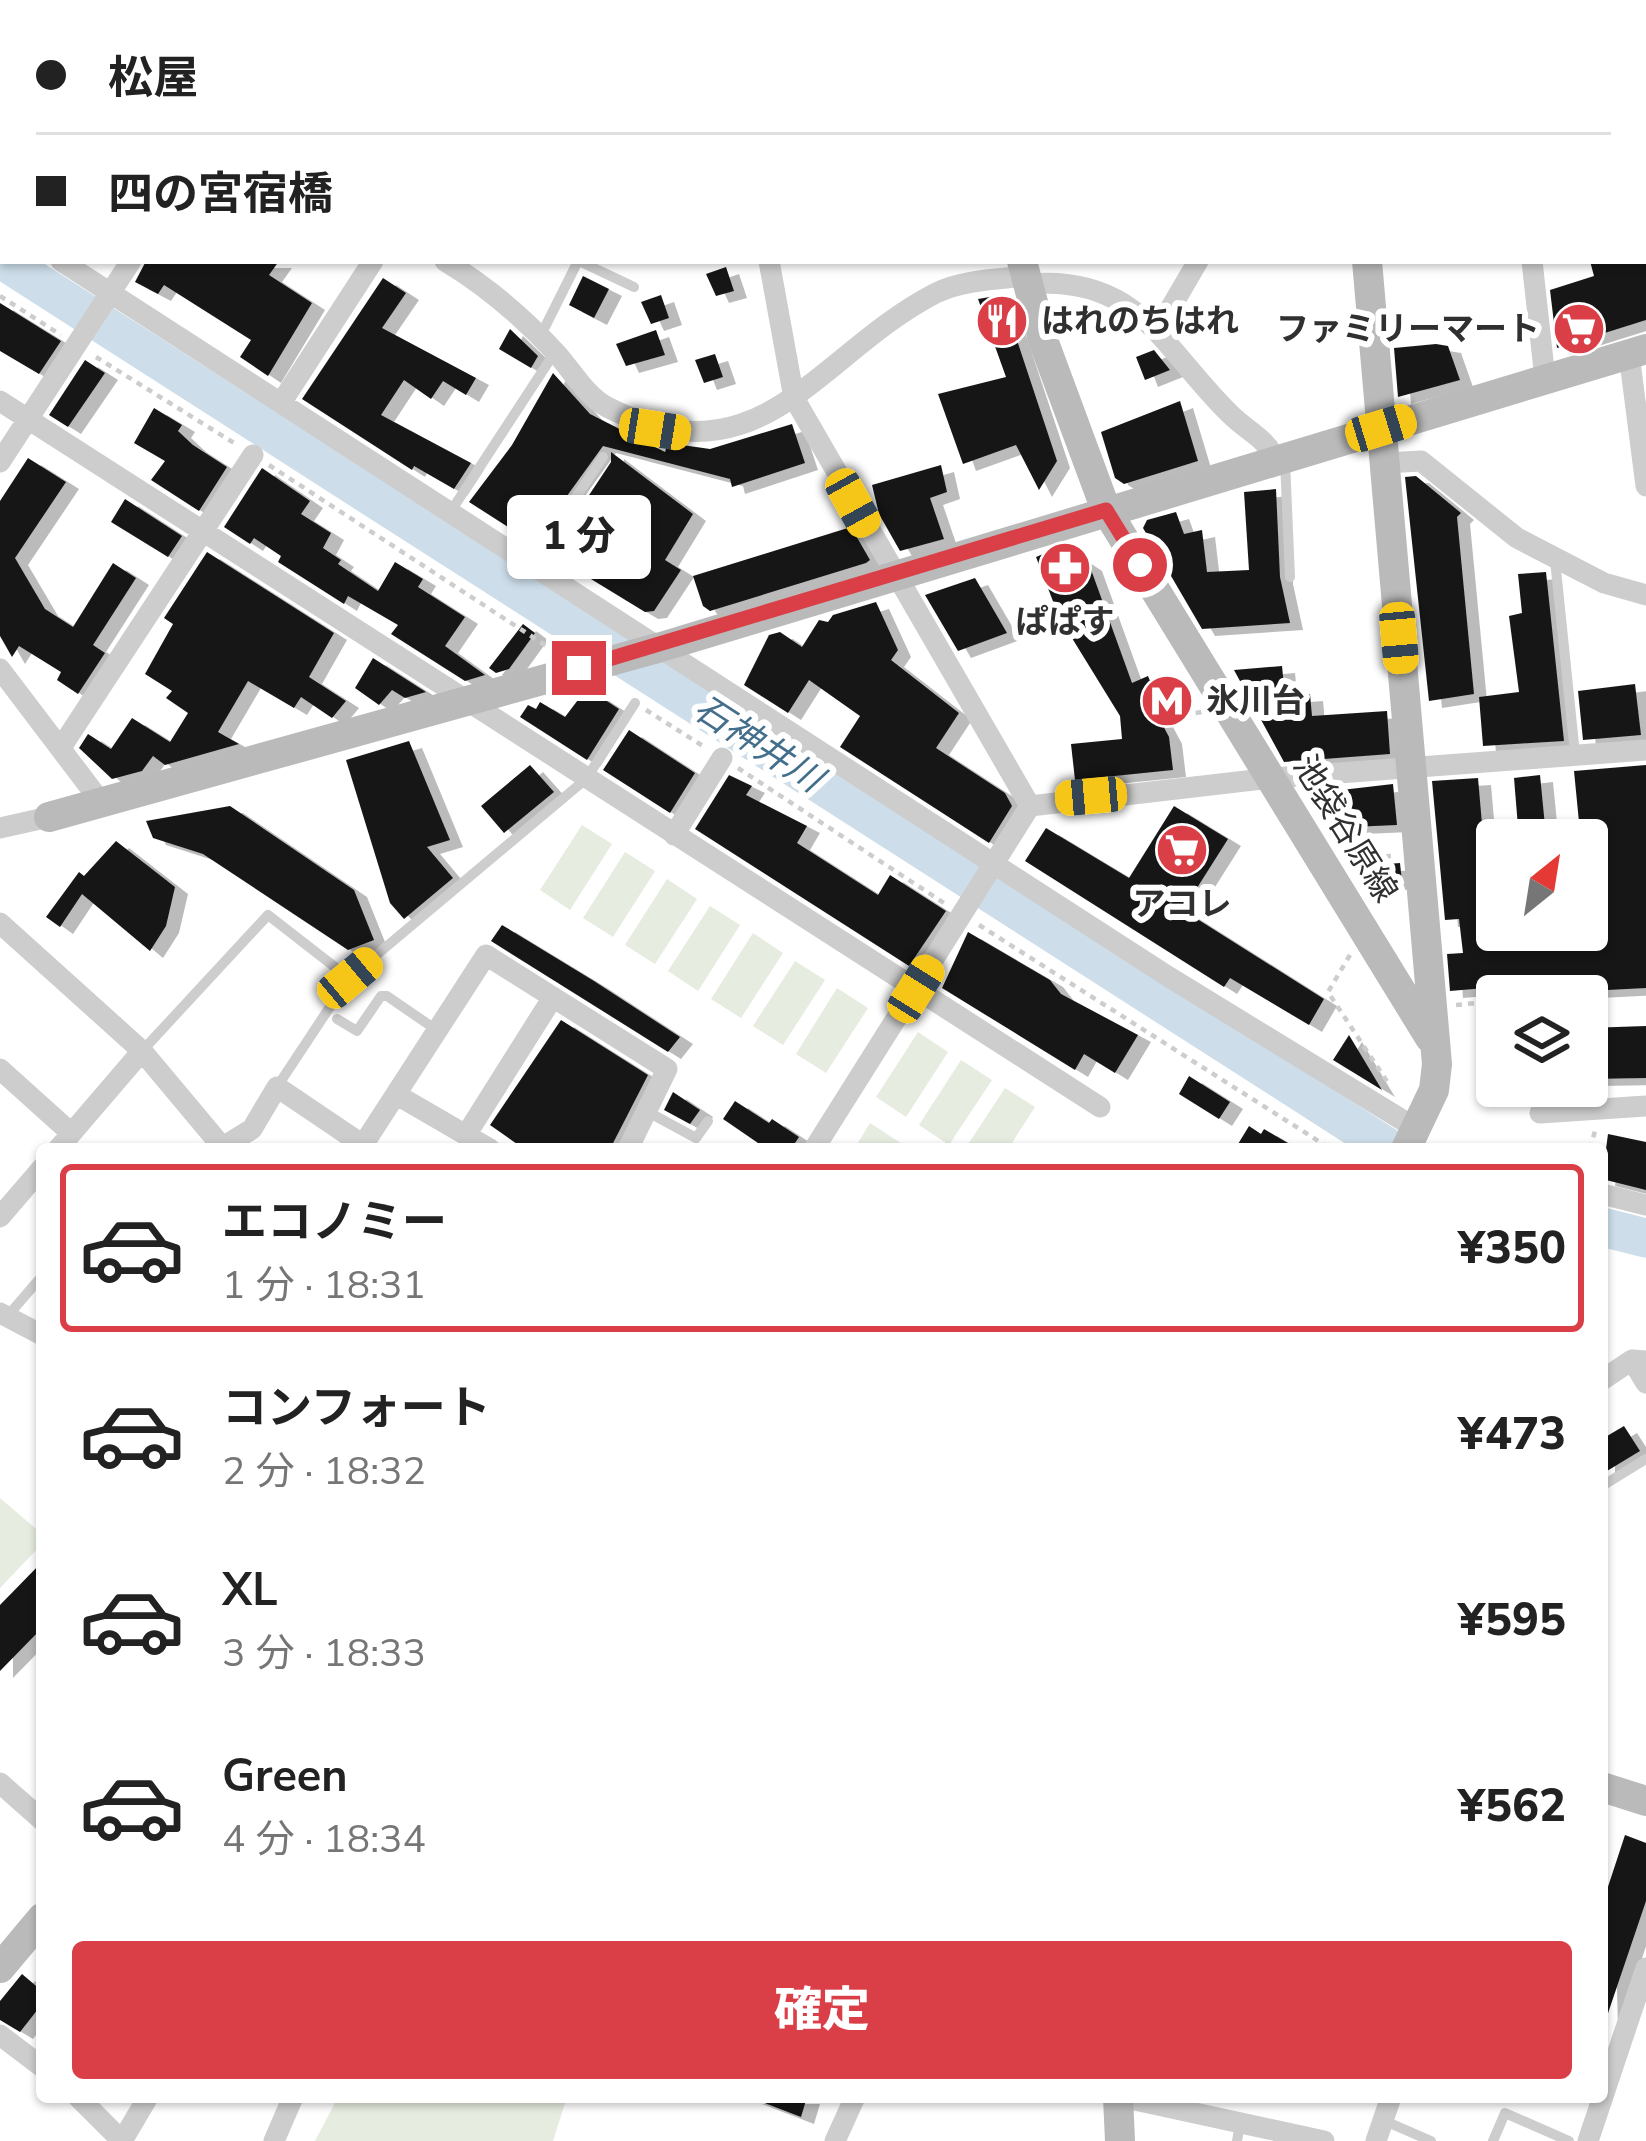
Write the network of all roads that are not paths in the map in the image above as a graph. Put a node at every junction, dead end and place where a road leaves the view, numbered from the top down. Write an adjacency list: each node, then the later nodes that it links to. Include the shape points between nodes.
1 (65, 264): 13 (street)
2 (129, 264): 13 (street)
3 (371, 264): 20 (street)
4 (450, 264): 15 (street, via 489,287)
5 (577, 264): 15 (lane)
6 (584, 264): 12 (lane)
7 (770, 264): 18 (street)
8 (1196, 264): 14 (street)
9 (1367, 264): 22 (street)
10 (1532, 264): 17 (street)
11 (1025, 274): 14 (street, via 1101,289); 18 (street, via 940,290); 29 (street, 池袋谷原線)
12 (634, 287)
13 (107, 298): 20 (street); 21 (street)
14 (1159, 328): 25 (street, via 1232,416)
15 (548, 345): 18 (street, via 601,404 655,429 727,430); 30 (lane)
16 (1637, 352): 17 (street); 28 (street)
17 (1545, 379): 22 (street)
18 (794, 398): 34 (street)
19 (0, 400): 21 (street)
20 (281, 403): 30 (street)
21 (28, 419): 26 (street); 31 (street)
22 (1381, 428): 25 (street); 27 (street)
23 (253, 455): 31 (street)
24 (603, 457): 33 (lane)
25 (1280, 459): 29 (street); 35 (lane)
26 (0, 462)
27 (1385, 463): 32 (street, via 1421,461 1437,470); 45 (street)
28 (1645, 471)
29 (1106, 510): 34 (street); 46 (street, 池袋谷原線)
30 (449, 514): 33 (street)
31 (202, 532): 39 (street); 41 (street)
32 (1555, 560): 36 (street); 43 (lane)
33 (530, 566): 37 (street)
34 (892, 574): 37 (street); 49 (street)
35 (1290, 577)
36 (1646, 595)
37 (661, 647): 39 (street); 53 (street)
38 (0, 669): 41 (street)
39 (466, 703): 47 (street); 48 (street)
40 (634, 703): 47 (lane)
41 (62, 746): 48 (street)
42 (1646, 750): 43 (street)
43 (1576, 757): 45 (street)
44 (722, 758): 52 (street)
45 (1410, 769): 46 (street); 60 (street)
46 (1272, 778): 49 (street); 60 (street, 池袋谷原線)
47 (586, 779): 52 (street); 55 (lane)
48 (104, 806): 50 (street)
49 (1030, 806): 53 (street)
50 (49, 818): 51 (street)
51 (0, 828)
52 (674, 836): 56 (street)
53 (995, 866): 56 (street); 71 (street)
54 (0, 923): 61 (street)
55 (350, 978): 61 (lane, via 268,915); 63 (lane)
56 (916, 989): 66 (street); 79 (street)
57 (553, 998): 59 (street, via 486,955); 67 (street, via 667,1069); 70 (street)
58 (337, 1019): 59 (lane, via 357,1031 387,996)
59 (438, 1030): 64 (street)
60 (1433, 1043): 71 (street, via 1434,1090)
61 (142, 1051): 72 (street); 73 (street)
62 (0, 1069): 72 (street)
63 (277, 1087): 74 (street, via 253,1129); 75 (street)
64 (398, 1095): 70 (street); 76 (street)
65 (1646, 1106): 68 (street)
66 (1100, 1108)
67 (648, 1112): 69 (lane, via 696,1138); 78 (street)
68 (1540, 1113)
69 (708, 1121)
70 (466, 1135): 77 (street)
71 (1413, 1138)
72 (65, 1141)
73 (216, 1143)
74 (227, 1143)
75 (360, 1143)
76 (364, 1143)
77 (480, 1143)
78 (631, 1143)
79 (818, 1143)
80 (36, 1175): 83 (street)
81 (1608, 1195): 82 (street)
82 (1646, 1205)
83 (0, 1216)
84 (36, 1282): 85 (lane)
85 (3, 1318): 86 (street)
86 (36, 1332)
87 (1639, 1360): 88 (street); 89 (street)
88 (1608, 1377)
89 (1646, 1383)
90 (1646, 1459): 91 (lane)
91 (1608, 1482)
92 (0, 1783): 95 (street)
93 (1608, 1789): 94 (street)
94 (1646, 1801)
95 (36, 1815)
96 (36, 1925): 97 (street)
97 (0, 1967)
98 (1646, 1969): 101 (street)
99 (0, 2035): 100 (street)
100 (36, 2062)
101 (1608, 2082)
102 (85, 2103): 111 (street)
103 (144, 2103): 111 (street)
104 (290, 2103): 112 (street)
105 (852, 2103): 113 (street)
106 (1120, 2103): 114 (street)
107 (1140, 2103): 110 (street)
108 (1601, 2103): 119 (street)
109 (1380, 2131): 116 (lane)
110 (1239, 2132): 115 (street)
111 (122, 2141)
112 (274, 2141)
113 (835, 2141)
114 (1120, 2141)
115 (1324, 2141)
116 (1431, 2141)
117 (1493, 2141): 118 (lane, via 1505,2113)
118 (1569, 2141)
119 (1588, 2141)

